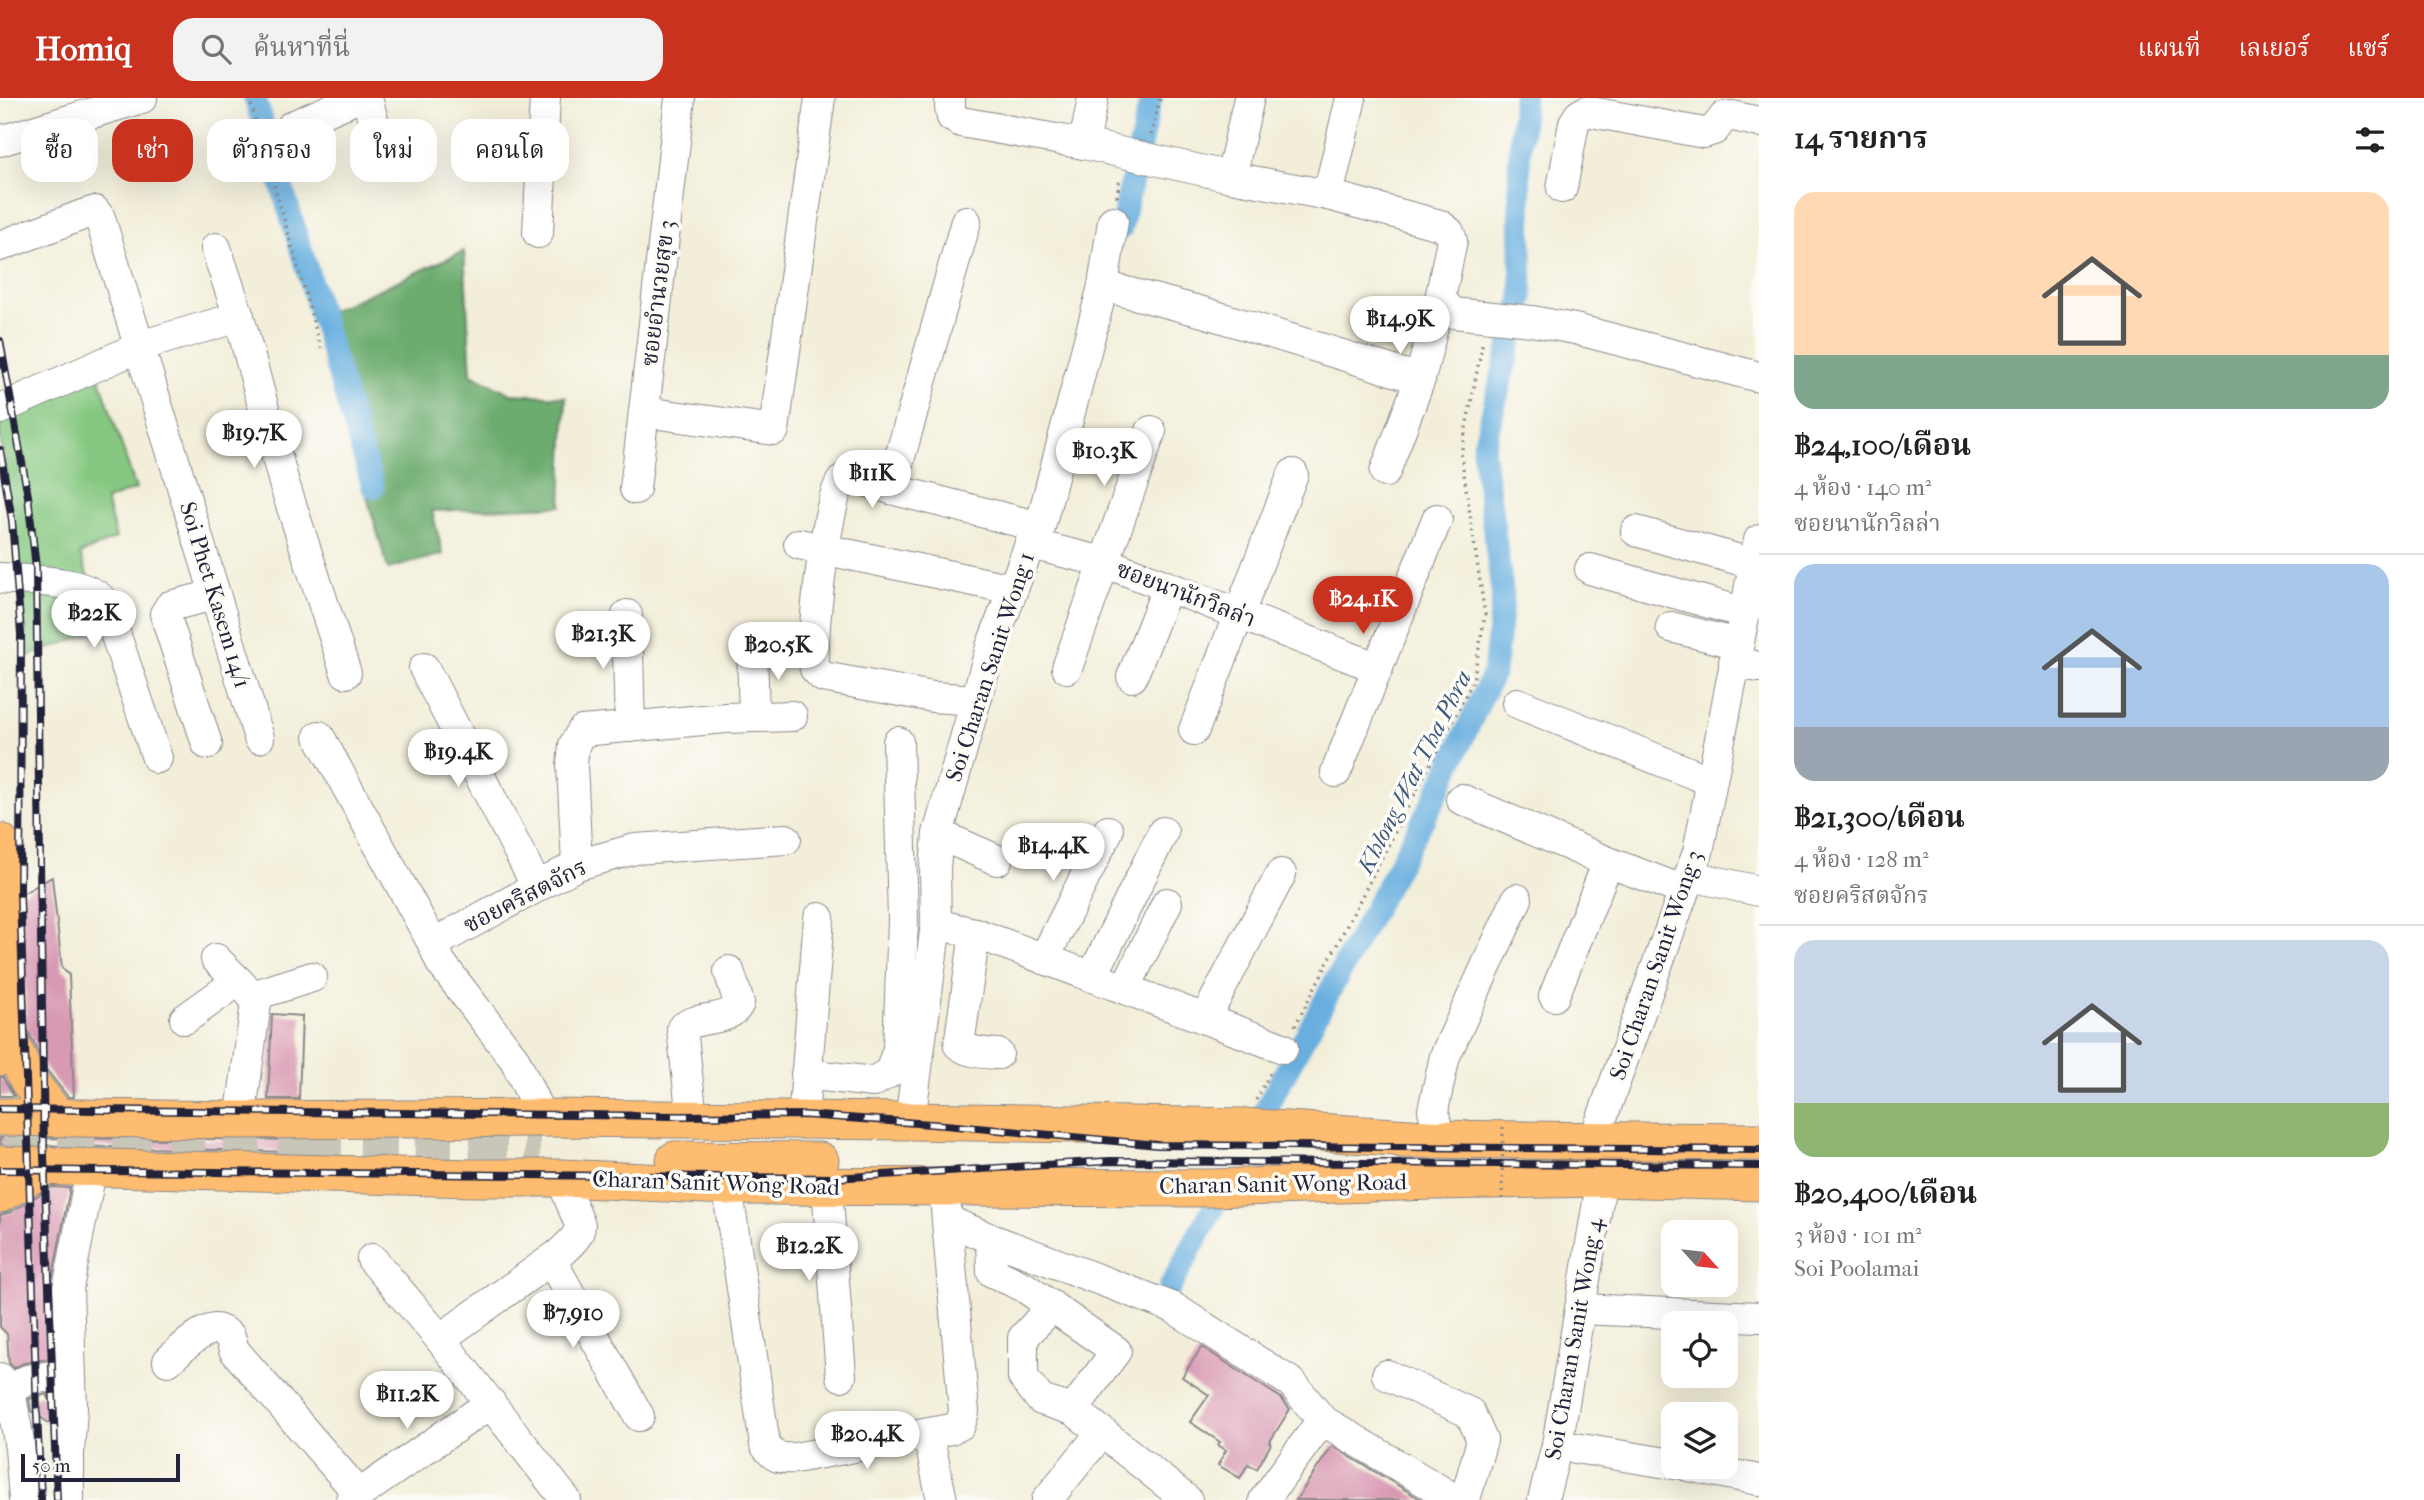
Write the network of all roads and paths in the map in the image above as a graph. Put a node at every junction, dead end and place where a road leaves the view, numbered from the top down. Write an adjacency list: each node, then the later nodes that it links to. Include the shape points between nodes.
1 (142, 98): 16 (street)
2 (248, 98): 32 (path)
3 (357, 98): 13 (street)
4 (367, 98): 14 (street)
5 (545, 98): 24 (street)
6 (680, 98): 36 (street, ซอยอำนวยสุข 3)
7 (820, 98): 36 (street, via 774,430)
8 (950, 98): 17 (street, via 952,117 961,122)
9 (1093, 98): 17 (street)
10 (1160, 98): 18 (path)
11 (1249, 98): 19 (street)
12 (1351, 98): 21 (street)
13 (308, 119)
14 (373, 119)
15 (1759, 122): 20 (street, via 1724,117 1714,130 1704,133 1586,111 1574,123)
16 (0, 141)
17 (1084, 144): 18 (street)
18 (1135, 156): 19 (street); 23 (path)
19 (1231, 177): 21 (street)
20 (1562, 188)
21 (1328, 195): 28 (street, via 1440,225 1449,232 1452,240)
22 (966, 221): 41 (street)
23 (1113, 221): 27 (street, Soi Charan Sanit Wong 1)
24 (538, 233)
25 (0, 246): 31 (street, Soi Phet Kasem 14/1, via 95,211)
26 (216, 248): 29 (street)
27 (1103, 286): 34 (street); 44 (street, Soi Charan Sanit Wong 1)
28 (1440, 299): 30 (street, via 1453,313); 34 (street)
29 (239, 317): 31 (street); 62 (street, via 284,483)
30 (1494, 318): 33 (street, via 1575,329); 107 (path, via 1461,454 1485,615 1473,681)
31 (140, 347): 35 (street); 52 (street, Soi Phet Kasem 14/1)
32 (321, 348)
33 (1759, 377)
34 (1420, 379): 38 (street)
35 (0, 409)
36 (645, 412): 40 (street, ซอยอำนวยสุข 3)
37 (1151, 431): 47 (street)
38 (1385, 472)
39 (1293, 474): 54 (street)
40 (635, 489)
41 (891, 489): 44 (street, ซอยนานักวิลล่า); 45 (street, ซอยนานักวิลล่า, via 850,476 841,481)
42 (1437, 519): 61 (street)
43 (1636, 531): 46 (street)
44 (1035, 536): 47 (street, ซอยนานักวิลล่า); 51 (street, Soi Charan Sanit Wong 1)
45 (811, 546): 51 (street); 64 (street, ซอยนานักวิลล่า, via 813,662 818,674 933,697)
46 (1757, 552): 53 (street, Soi Charan Sanit Wong 3)
47 (1104, 562): 50 (street, ซอยนานักวิลล่า); 60 (street)
48 (1590, 569): 53 (street)
49 (0, 578): 74 (street, via 71,585 99,595)
50 (1168, 587): 54 (street, ซอยนานักวิลล่า); 63 (street)
51 (1012, 589): 64 (street, Soi Charan Sanit Wong 1)
52 (215, 595): 71 (street, Soi Phet Kasem 14/1); 73 (street, via 170,606 164,614)
53 (1750, 608): 58 (street, Soi Charan Sanit Wong 3)
54 (1239, 614): 61 (street, ซอยนานักวิลล่า); 69 (street)
55 (627, 615): 68 (street)
56 (1671, 627): 58 (street)
57 (752, 649): 66 (street)
58 (1744, 657): 76 (street, Soi Charan Sanit Wong 3)
59 (424, 668): 88 (street)
60 (1067, 668)
61 (1378, 668): 75 (street)
62 (346, 673)
63 (1132, 677)
64 (976, 700): 80 (street, Soi Charan Sanit Wong 1)
65 (1517, 703): 76 (street)
66 (754, 716): 67 (street); 68 (street)
67 (792, 716)
68 (630, 727): 85 (street, via 582,731 574,745)
69 (1194, 730)
70 (319, 736): 95 (street)
71 (259, 738)
72 (898, 742): 109 (street, via 903,919 898,1049 890,1072 873,1082)
73 (207, 744)
74 (157, 758)
75 (1336, 772)
76 (1711, 781): 87 (street, Soi Charan Sanit Wong 3)
77 (1461, 799): 84 (street)
78 (1108, 831): 97 (street)
79 (1163, 832): 99 (street)
80 (938, 834): 83 (street); 93 (street, Soi Charan Sanit Wong 1)
81 (786, 839): 85 (street, ซอยคริสตจักร, via 635,849)
82 (0, 842): 106 (main road)
83 (997, 860)
84 (1608, 862): 87 (street); 103 (street)
85 (577, 866): 88 (street, ซอยคริสตจักร)
86 (1281, 874): 105 (street)
87 (1688, 883): 89 (street); 120 (street, Soi Charan Sanit Wong 3)
88 (537, 887): 95 (street, ซอยคริสตจักร)
89 (1759, 891)
90 (1517, 899): 119 (street, via 1445,1056)
91 (1167, 904): 102 (street)
92 (819, 918): 109 (street)
93 (936, 924): 94 (street); 117 (street, Soi Charan Sanit Wong 1)
94 (975, 933): 97 (street); 108 (street, via 959,1045)
95 (433, 944): 122 (street, via 441,963 515,1059)
96 (216, 959): 101 (street)
97 (1044, 959): 99 (street)
98 (729, 971): 114 (street, via 738,1003 735,1012 690,1021 682,1028)
99 (1092, 976): 102 (street)
100 (312, 977): 101 (street)
101 (245, 989): 104 (street); 115 (street, via 256,1003 256,1015)
102 (1125, 989): 105 (street)
103 (1554, 996)
104 (185, 1019)
105 (1206, 1019): 107 (street)
106 (3, 1044): 112 (main road)
107 (1283, 1048): 110 (path)
108 (998, 1054)
109 (806, 1074): 116 (street)
110 (1254, 1106)
111 (0, 1116): 112 (main road, Charan Sanit Wong Road)
112 (58, 1117): 115 (main road, Charan Sanit Wong Road)
113 (474, 1118): 115 (main road, Charan Sanit Wong Road); 122 (main road, Charan Sanit Wong Road); 126 (main road, via 461,1138 458,1153 460,1164)
114 (692, 1119): 116 (main road, Charan Sanit Wong Road); 122 (main road, Charan Sanit Wong Road)
115 (240, 1120)
116 (803, 1120): 117 (main road, Charan Sanit Wong Road)
117 (910, 1121): 119 (main road, Charan Sanit Wong Road, via 1243,1127)
118 (1503, 1126): 133 (path, bridge)
119 (1432, 1139): 120 (main road, Charan Sanit Wong Road); 122 (main road, Charan Sanit Wong Road)
120 (1594, 1140): 121 (main road, Charan Sanit Wong Road)
121 (1759, 1142)
122 (544, 1149): 126 (main road, Charan Sanit Wong Road); 128 (main road, Charan Sanit Wong Road, via 1210,1164); 130 (main road, Charan Sanit Wong Road); 137 (street, via 580,1225 580,1231)
123 (0, 1165): 124 (main road, Charan Sanit Wong Road)
124 (48, 1166): 125 (main road, Charan Sanit Wong Road); 132 (main road)
125 (92, 1166): 126 (main road, Charan Sanit Wong Road); 147 (street, via 68,1287)
126 (474, 1178)
127 (1602, 1178): 128 (main road, Charan Sanit Wong Road); 129 (main road, Charan Sanit Wong Road); 139 (street, Soi Charan Sanit Wong 4)
128 (1433, 1181): 134 (main road, Charan Sanit Wong Road)
129 (1759, 1182)
130 (727, 1186): 131 (main road, Charan Sanit Wong Road); 152 (street, via 765,1445 771,1455 795,1458)
131 (827, 1186): 134 (main road, Charan Sanit Wong Road); 143 (street)
132 (0, 1194)
133 (1502, 1199)
134 (946, 1204): 135 (street); 152 (street, via 964,1412 960,1424)
135 (991, 1239): 138 (street, via 992,1272); 150 (street, via 1172,1307 1292,1383)
136 (372, 1259): 141 (street)
137 (551, 1260): 141 (street); 149 (street)
138 (1052, 1306): 148 (street, via 1023,1338 1023,1377 1041,1400); 148 (street, via 1116,1351)
139 (1581, 1309): 140 (street); 153 (street, Soi Charan Sanit Wong 4)
140 (1759, 1317)
141 (440, 1339): 146 (street)
142 (168, 1361): 157 (street, via 200,1336 222,1330)
143 (841, 1376)
144 (1387, 1376): 166 (street, via 1470,1413 1482,1440)
145 (5, 1384): 147 (street, via 57,1375); 158 (street, via 20,1448)
146 (491, 1403): 157 (street); 160 (street)
147 (72, 1409): 159 (street)
148 (1073, 1410): 151 (street)
149 (639, 1416)
150 (1322, 1420): 164 (street); 165 (street)
151 (1102, 1432): 162 (street); 163 (street)
152 (928, 1434): 161 (street)
153 (1557, 1446): 154 (street); 167 (street, Soi Charan Sanit Wong 4)
154 (1661, 1462)
155 (1738, 1476): 156 (street)
156 (1759, 1480)
157 (355, 1497)
158 (24, 1500)
159 (69, 1500)
160 (566, 1500)
161 (942, 1500)
162 (1046, 1500)
163 (1187, 1500)
164 (1264, 1500)
165 (1456, 1500)
166 (1465, 1500)
167 (1543, 1500)

